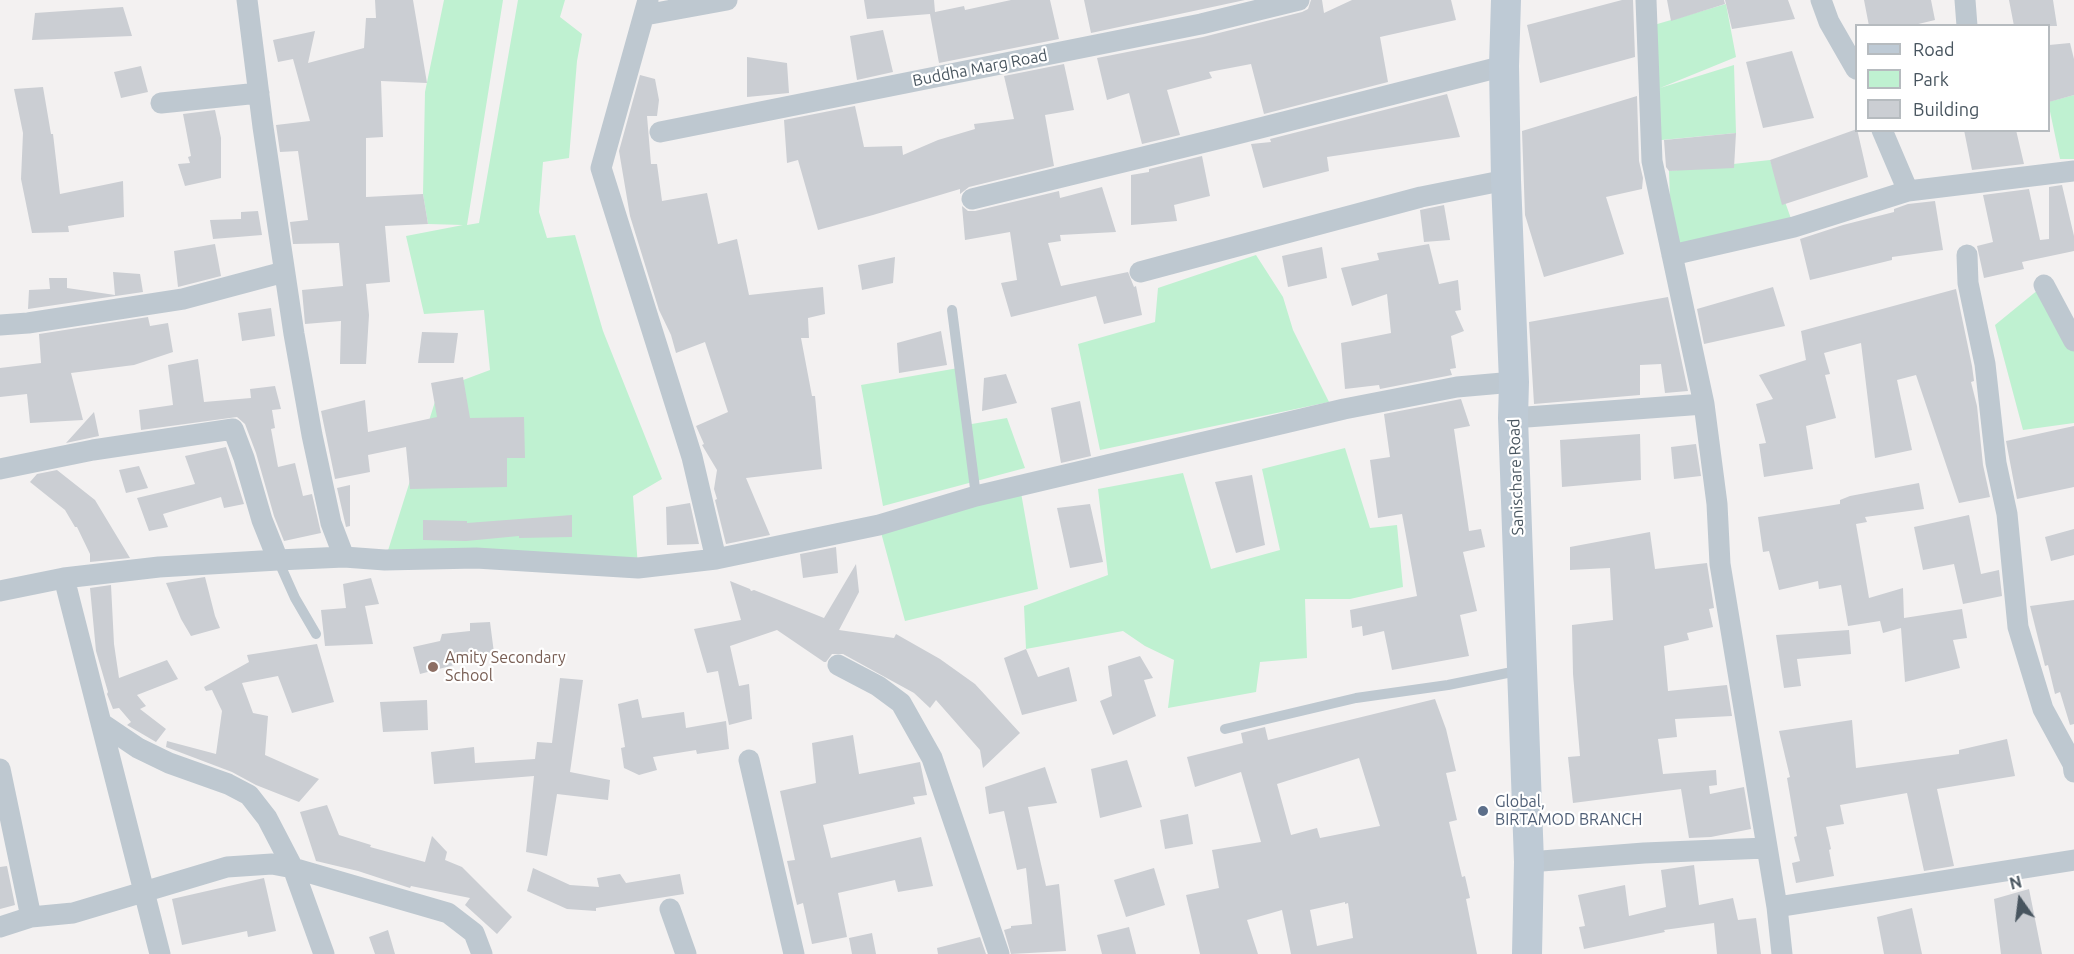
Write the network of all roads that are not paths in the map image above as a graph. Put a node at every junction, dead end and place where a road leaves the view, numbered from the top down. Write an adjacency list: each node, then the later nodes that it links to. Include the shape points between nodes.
1 (247, 0): 12 (street)
2 (726, 0): 8 (street)
3 (1299, 0): 14 (street, Buddha Marg Road, via 1201,24)
4 (1506, 0): 10 (street, Sanischare Road)
5 (1646, 0): 20 (street, via 1652,161)
6 (1821, 0): 11 (street, via 1829,22)
7 (1965, 0): 9 (street)
8 (647, 8): 34 (street, via 601,168 692,457)
9 (1967, 24)
10 (1504, 66): 17 (street, Sanischare Road); 19 (street)
11 (1855, 66)
12 (259, 93): 13 (street); 22 (street)
13 (161, 103)
14 (660, 132)
15 (1883, 132): 18 (street)
16 (2074, 171): 18 (street)
17 (1506, 180): 23 (street, via 1421,196); 28 (street, Sanischare Road)
18 (1908, 191): 20 (street, via 1794,227)
19 (972, 199)
20 (1672, 255): 29 (street)
21 (1967, 255): 45 (street, via 1968,283 1986,363 1996,463 2007,514 2018,627 2043,709)
22 (284, 272): 26 (street, via 183,300); 33 (street, via 312,435 331,523)
23 (1140, 272)
24 (2044, 285): 27 (street)
25 (952, 310): 32 (lane)
26 (0, 325)
27 (2074, 341)
28 (1514, 381): 30 (street, Sanischare Road); 32 (street, via 1457,387 1344,409)
29 (1704, 405): 30 (street); 46 (street, via 1717,504 1720,564)
30 (1514, 418): 40 (street, Sanischare Road)
31 (0, 469): 35 (street, via 233,429)
32 (976, 496): 34 (street, via 879,525)
33 (344, 557): 34 (street, via 476,558 638,568); 35 (street)
34 (716, 559)
35 (278, 560): 36 (street); 38 (lane)
36 (64, 578): 37 (street); 41 (street)
37 (0, 591)
38 (316, 634)
39 (838, 665): 60 (street, via 901,703 932,758)
40 (1522, 670): 42 (lane, via 1356,698); 48 (street, Sanischare Road)
41 (101, 723): 49 (street, via 138,748 249,795 267,818); 50 (street)
42 (1225, 729)
43 (749, 760): 59 (street)
44 (0, 769): 53 (street)
45 (2074, 772)
46 (1766, 848): 48 (street); 51 (street)
47 (2074, 860): 51 (street)
48 (1529, 862): 61 (street, Sanischare Road)
49 (293, 868): 50 (street, via 272,864 227,867); 56 (street); 57 (street, via 448,913 474,933)
50 (144, 892): 53 (street, via 73,913); 55 (street)
51 (1777, 907): 62 (street)
52 (670, 909): 58 (street)
53 (31, 918): 54 (street)
54 (0, 927)
55 (160, 954)
56 (324, 954)
57 (482, 954)
58 (686, 954)
59 (794, 954)
60 (999, 954)
61 (1527, 954)
62 (1782, 954)

